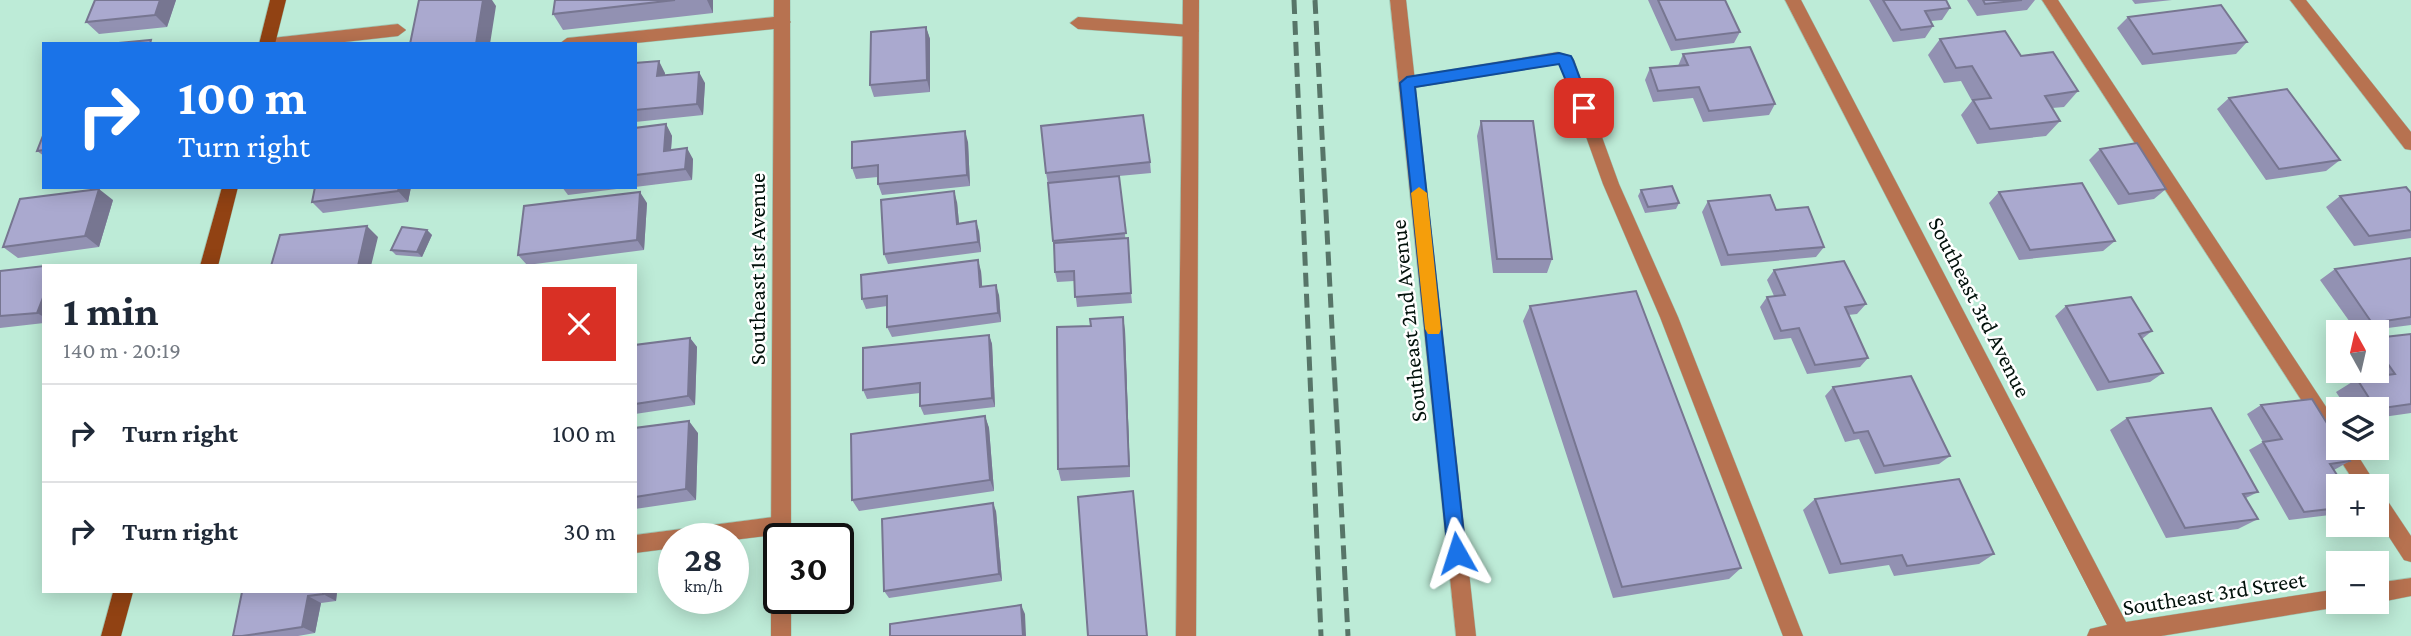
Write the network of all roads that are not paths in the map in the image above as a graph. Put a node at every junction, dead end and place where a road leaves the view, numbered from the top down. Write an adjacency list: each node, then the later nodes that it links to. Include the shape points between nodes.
1 (278, 0): 12 (street)
2 (782, 0): 8 (street, Southeast 1st Avenue)
3 (1191, 0): 11 (street)
4 (1398, 0): 15 (street, Southeast 2nd Avenue)
5 (1793, 0): 30 (street, Southeast 3rd Avenue)
6 (2050, 0): 19 (street)
7 (2298, 0): 16 (street)
8 (783, 22): 14 (street); 21 (street, Southeast 1st Avenue)
9 (1078, 23): 11 (street)
10 (398, 30): 13 (street)
11 (1191, 31): 33 (street)
12 (269, 42)
13 (287, 42)
14 (587, 42)
15 (1407, 83): 34 (street, Southeast 2nd Avenue); 35 (street, via 1566,60 1611,184 1669,317)
16 (2411, 144)
17 (229, 189): 18 (street)
18 (210, 264)
19 (2326, 423)
20 (2389, 520): 24 (street)
21 (781, 523)
22 (763, 533): 23 (street)
23 (637, 544)
24 (2411, 553)
25 (2411, 587): 26 (street)
26 (2389, 591)
27 (123, 593): 31 (street)
28 (2326, 601): 30 (street, Southeast 3rd Street)
29 (781, 614): 32 (street)
30 (2122, 634): 36 (street, Southeast 3rd Street)
31 (111, 636)
32 (781, 636)
33 (1186, 636)
34 (1466, 636)
35 (1793, 636)
36 (2097, 636)

